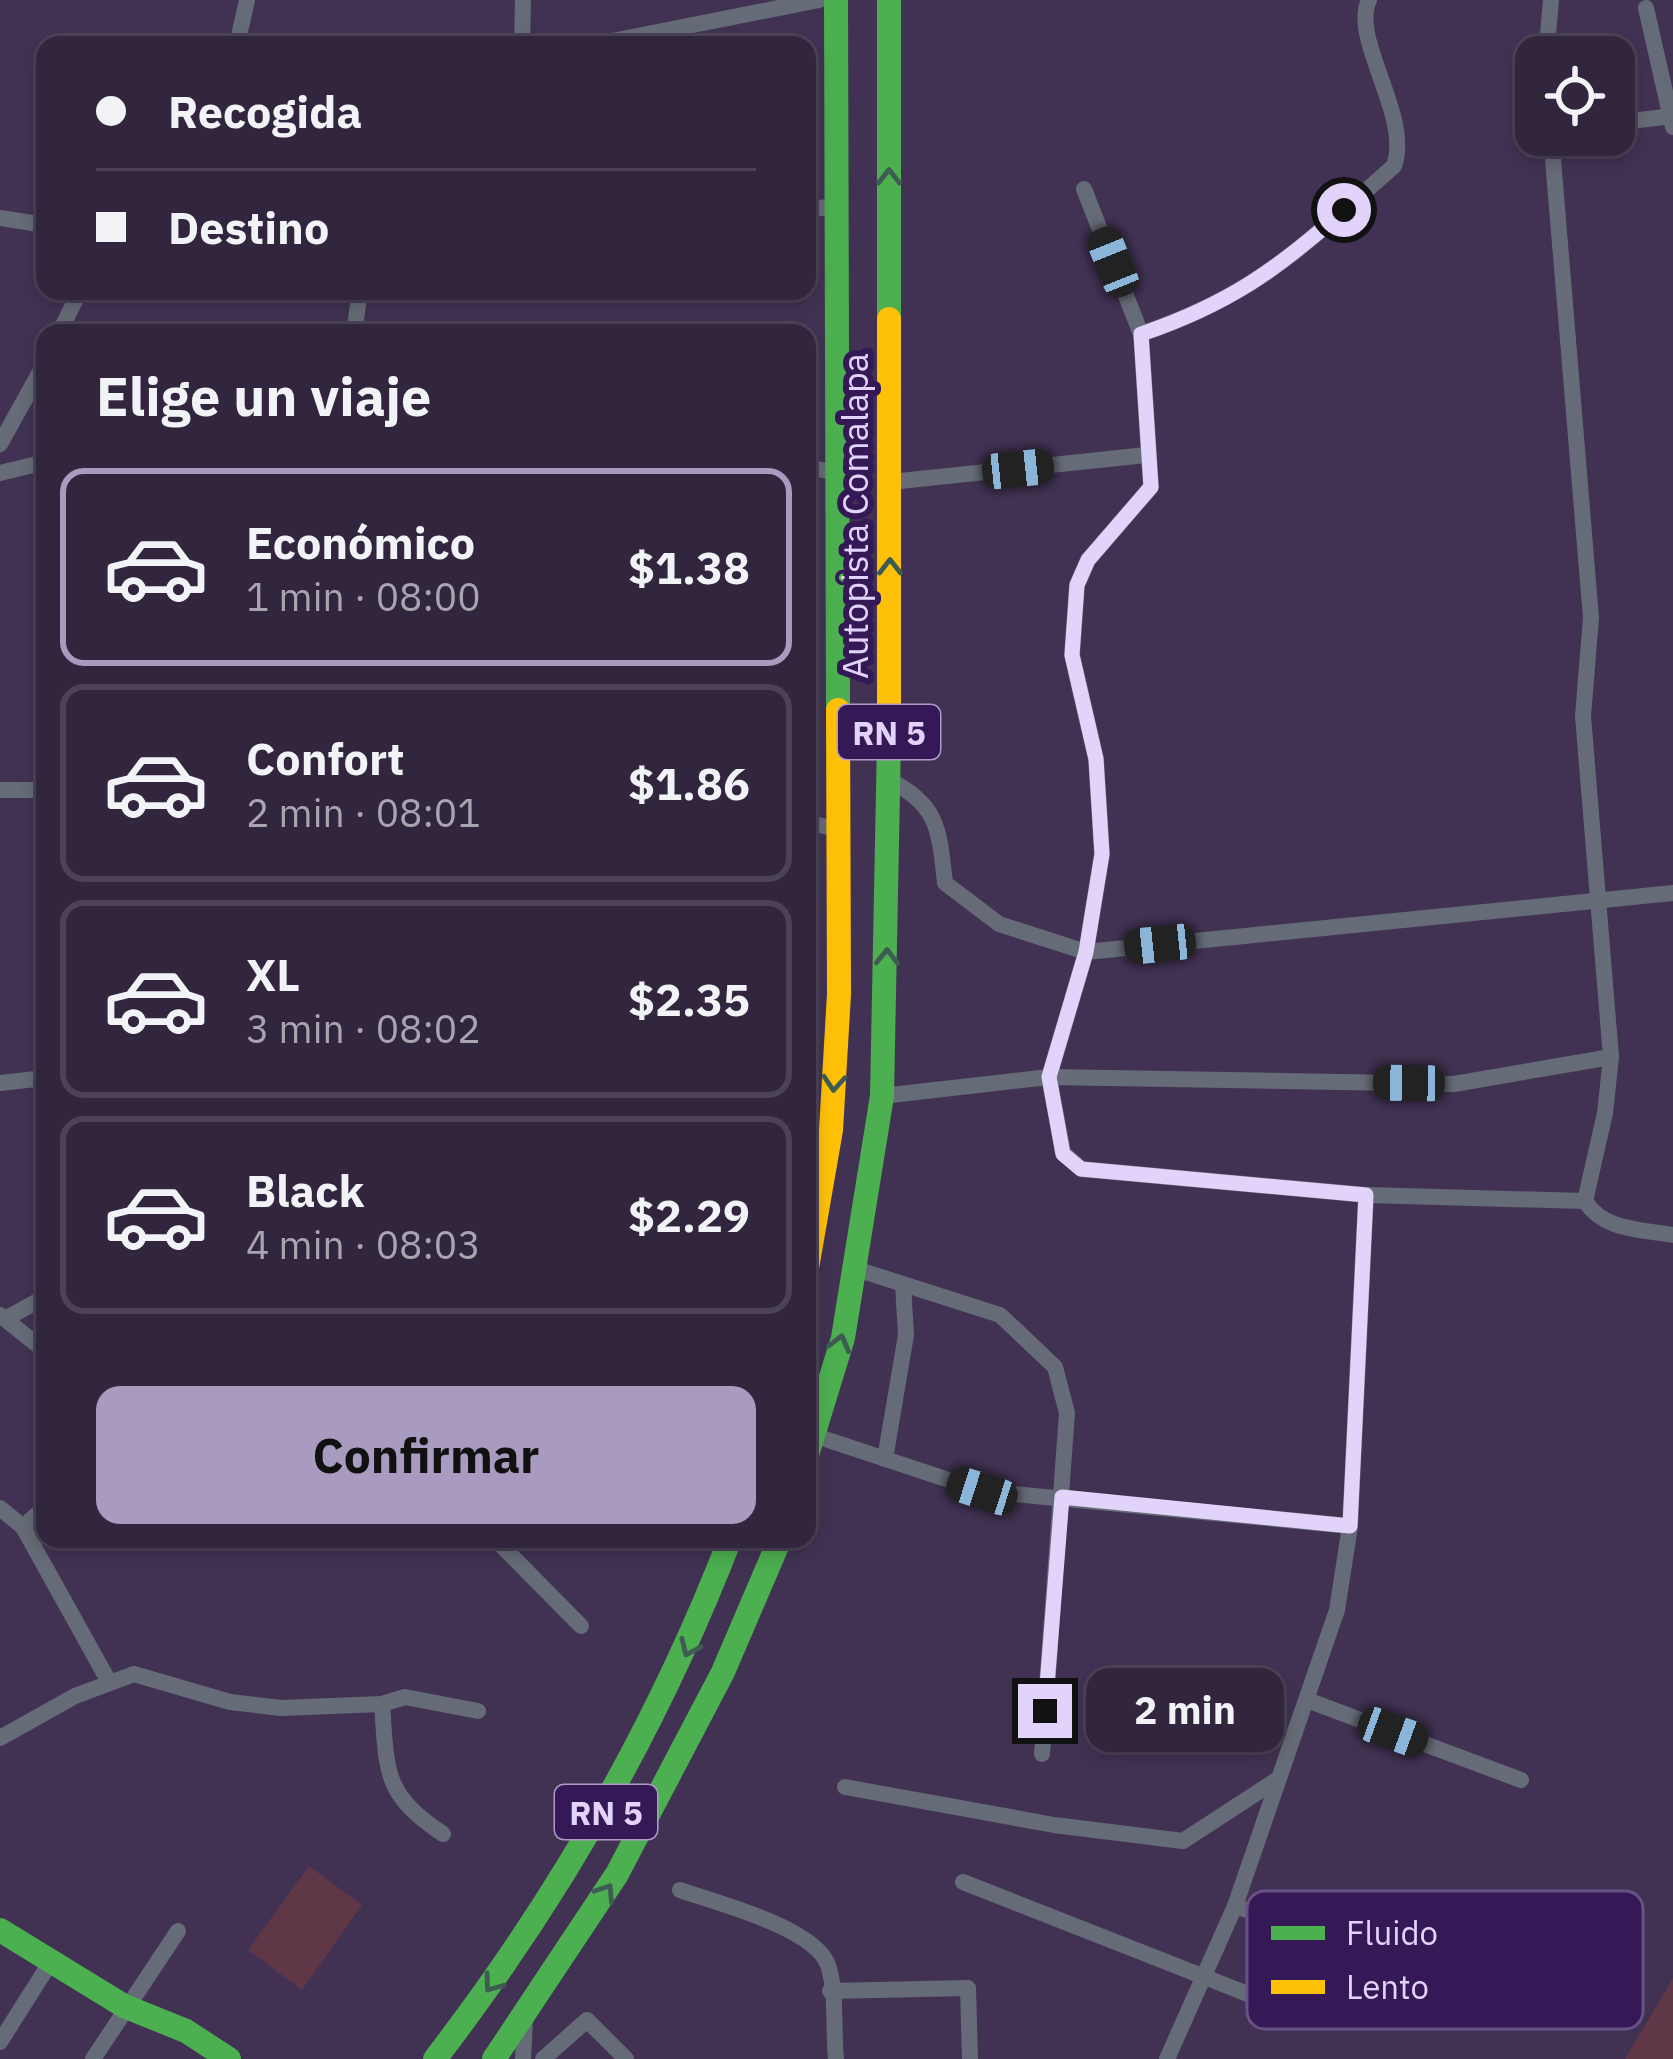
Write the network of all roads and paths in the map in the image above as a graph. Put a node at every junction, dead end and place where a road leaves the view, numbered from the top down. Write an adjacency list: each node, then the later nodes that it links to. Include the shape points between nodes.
1 (247, 0): 9 (street)
2 (523, 0): 10 (street)
3 (819, 0): 11 (street)
4 (836, 0): 18 (main road, Autopista Comalapa / RN 5)
5 (889, 0): 30 (main road, Autopista Comalapa / RN 5, one-way to 5)
6 (1369, 0): 22 (street, via 1365,26 1387,92 1394,166 1264,279 1206,312)
7 (1551, 0): 12 (street)
8 (1646, 8): 13 (street)
9 (239, 36)
10 (523, 36)
11 (637, 36)
12 (1548, 36)
13 (1673, 116): 14 (street); 15 (street)
14 (1635, 121)
15 (1673, 127)
16 (1553, 156): 37 (street, via 1591,618 1583,716)
17 (1084, 189): 22 (street)
18 (835, 206): 19 (street); 28 (main road, Autopista Comalapa / RN 5)
19 (816, 209)
20 (0, 218): 21 (street)
21 (36, 224)
22 (1141, 334): 25 (street)
23 (36, 379): 24 (street)
24 (0, 444)
25 (1146, 455): 30 (street); 38 (street, via 1151,487 1088,560 1077,585 1072,655 1096,759 1102,854)
26 (36, 464): 29 (street)
27 (816, 469): 28 (street)
28 (833, 472): 35 (main road, Autopista Comalapa / RN 5)
29 (0, 473)
30 (891, 482): 31 (main road, Autopista Comalapa / RN 5, one-way to 30)
31 (889, 780): 38 (street, via 921,796 933,814 945,883 999,924); 43 (main road, Autopista Comalapa / RN 5, one-way to 31)
32 (0, 790): 33 (street)
33 (36, 790)
34 (816, 825): 35 (street)
35 (839, 829): 46 (main road, Autopista Comalapa / RN 5, one-way to 46, via 831,1130)
36 (1673, 892): 37 (street)
37 (1594, 898): 38 (street); 39 (street)
38 (1086, 952): 40 (street)
39 (1611, 1057): 40 (street, via 1454,1084); 45 (street)
40 (1049, 1077): 43 (street); 44 (street, via 1063,1154 1081,1169)
41 (36, 1079): 42 (street)
42 (0, 1083)
43 (882, 1096): 48 (main road, Autopista Comalapa / RN 5)
44 (1366, 1195): 45 (street); 59 (street)
45 (1585, 1201): 47 (street, via 1595,1217 1617,1226)
46 (816, 1216)
47 (1673, 1234)
48 (856, 1269): 49 (street); 53 (main road, Autopista Comalapa / RN 5, one-way to 48)
49 (903, 1284): 55 (street, via 906,1335); 56 (street, via 1000,1315 1055,1367 1067,1413)
50 (36, 1301): 51 (street)
51 (2, 1317): 52 (street)
52 (36, 1344)
53 (816, 1426)
54 (816, 1446): 55 (street)
55 (885, 1459): 56 (street, via 982,1491)
56 (1062, 1497): 59 (street); 70 (street)
57 (0, 1508): 60 (street)
58 (36, 1516): 60 (street)
59 (1350, 1526): 66 (street, via 1337,1610)
60 (23, 1528): 65 (street)
61 (504, 1548): 64 (street)
62 (727, 1548): 90 (main road, RN 5, one-way to 90, via 691,1647 611,1804)
63 (777, 1548): 86 (main road, RN 5, one-way to 63, via 680,1760)
64 (581, 1626)
65 (107, 1680): 67 (street, via 134,1674 281,1708); 69 (street)
66 (1307, 1700): 71 (street); 72 (street)
67 (382, 1704): 68 (street, via 405,1697); 74 (street, via 401,1804)
68 (478, 1711)
69 (0, 1738)
70 (1042, 1754)
71 (1275, 1780): 73 (street, via 1183,1841); 77 (street)
72 (1521, 1780)
73 (845, 1787)
74 (442, 1834)
75 (963, 1882): 82 (street)
76 (680, 1890): 83 (street, via 815,1945 828,1965)
77 (1235, 1906): 78 (street); 82 (street)
78 (1247, 1910)
79 (0, 1930): 81 (main road)
80 (178, 1931): 85 (street)
81 (50, 1963): 85 (main road); 87 (street)
82 (1205, 1977): 84 (street); 97 (street)
83 (830, 1991): 95 (street); 96 (street, via 968,1988)
84 (1247, 1993)
85 (124, 2006): 88 (street); 89 (main road)
86 (525, 2019): 91 (main road, RN 5); 92 (street)
87 (0, 2042)
88 (93, 2059)
89 (229, 2059)
90 (435, 2059)
91 (494, 2059)
92 (523, 2059)
93 (543, 2059): 94 (street, via 587,2020)
94 (626, 2059)
95 (836, 2059)
96 (970, 2059)
97 (1167, 2059)

